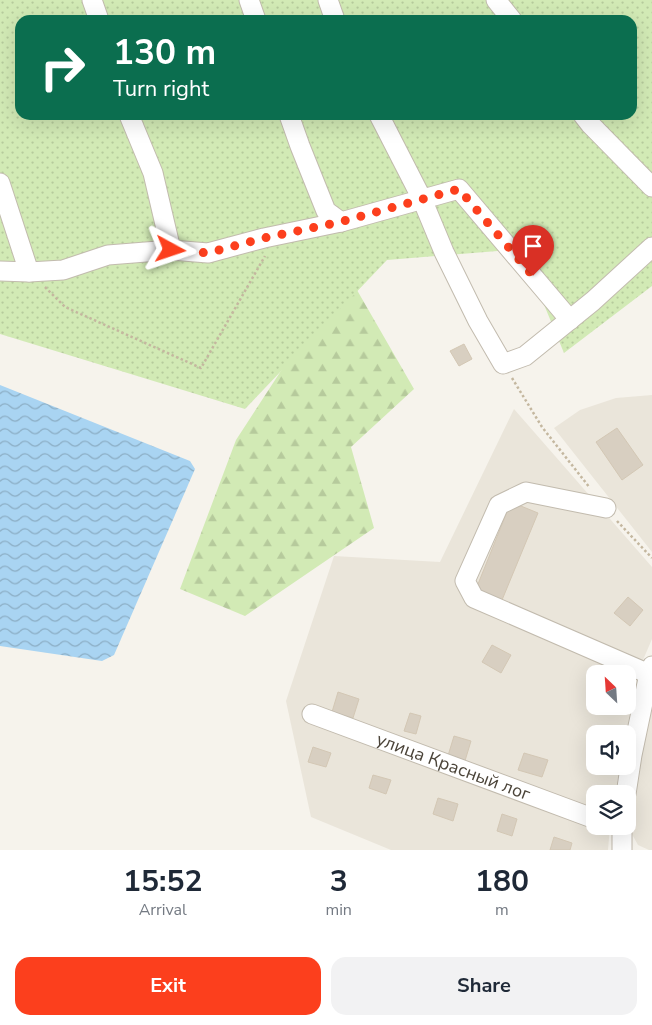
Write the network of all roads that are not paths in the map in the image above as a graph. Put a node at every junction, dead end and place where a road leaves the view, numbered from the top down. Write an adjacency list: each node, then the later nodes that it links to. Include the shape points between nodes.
1 (92, 0): 5 (street)
2 (249, 0): 6 (street)
3 (328, 0): 7 (street)
4 (496, 0): 8 (street)
5 (97, 15)
6 (254, 15)
7 (333, 15)
8 (508, 15)
9 (131, 120): 18 (street, via 153,173)
10 (291, 120): 16 (street, via 326,211)
11 (382, 120): 15 (street)
12 (587, 120): 14 (street)
13 (0, 183): 20 (street)
14 (652, 187)
15 (422, 199): 16 (street); 21 (street, via 459,189); 21 (street, via 444,252 503,364 525,356)
16 (340, 222): 18 (street, via 208,253)
17 (652, 247): 21 (street)
18 (171, 250): 20 (street, via 108,255 63,270)
19 (0, 271): 20 (street)
20 (29, 272)
21 (570, 320)
22 (606, 508): 23 (street, via 526,492 499,505 465,581 474,598)
23 (650, 670): 25 (street)
24 (312, 714): 26 (street, улица Красный лог)
25 (627, 785)
26 (586, 816)
27 (620, 835): 28 (street)
28 (622, 850)

